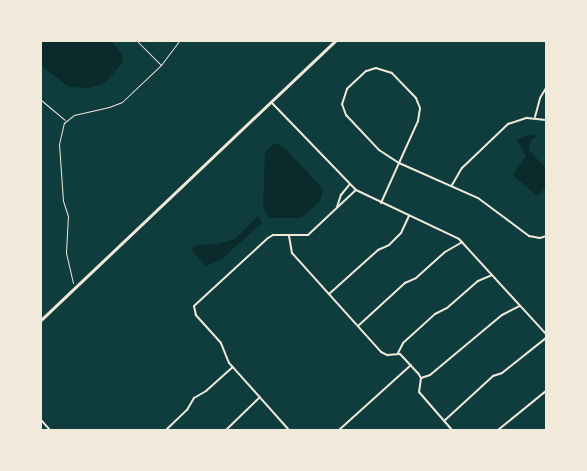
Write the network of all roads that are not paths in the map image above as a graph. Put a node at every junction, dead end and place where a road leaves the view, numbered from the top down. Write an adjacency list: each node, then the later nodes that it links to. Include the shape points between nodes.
1 (335, 41): 3 (street)
2 (546, 88): 4 (street, via 537,104)
3 (271, 102): 7 (street); 19 (street)
4 (535, 117): 5 (street); 8 (street, via 520,119 505,127 462,168)
5 (546, 120)
6 (399, 163): 6 (street, via 420,118 420,105 392,73 382,68 372,68 345,92 343,109 379,150); 8 (street); 10 (street)
7 (349, 184): 9 (street); 11 (street, via 341,195)
8 (452, 185): 14 (street, via 478,198 529,236)
9 (356, 190): 10 (street); 11 (street)
10 (381, 203): 12 (street)
11 (337, 208): 13 (street, via 308,235)
12 (409, 216): 15 (street, via 450,233); 17 (street, via 401,233 389,245 378,250)
13 (290, 236): 17 (street, via 291,252); 25 (street, via 268,238 194,306 196,315 221,343)
14 (546, 236)
15 (462, 242): 16 (street); 20 (street, via 445,252 416,278 405,283)
16 (492, 275): 18 (street); 23 (street, via 478,281 447,308 435,314 403,343)
17 (329, 294): 20 (street)
18 (521, 306): 21 (street); 26 (street, via 502,315 430,376)
19 (41, 320)
20 (358, 326): 23 (street, via 384,354)
21 (546, 334)
22 (546, 338): 30 (street, via 502,373 493,376)
23 (398, 353): 24 (street)
24 (411, 365): 26 (street); 35 (street)
25 (233, 367): 28 (street); 32 (street, via 194,398 187,410)
26 (421, 378): 30 (street, via 418,392)
27 (546, 391): 37 (street)
28 (260, 397): 33 (street); 34 (street)
29 (41, 420): 31 (street)
30 (444, 421): 36 (street)
31 (50, 430)
32 (166, 430)
33 (226, 430)
34 (289, 430)
35 (339, 430)
36 (452, 430)
37 (498, 430)

